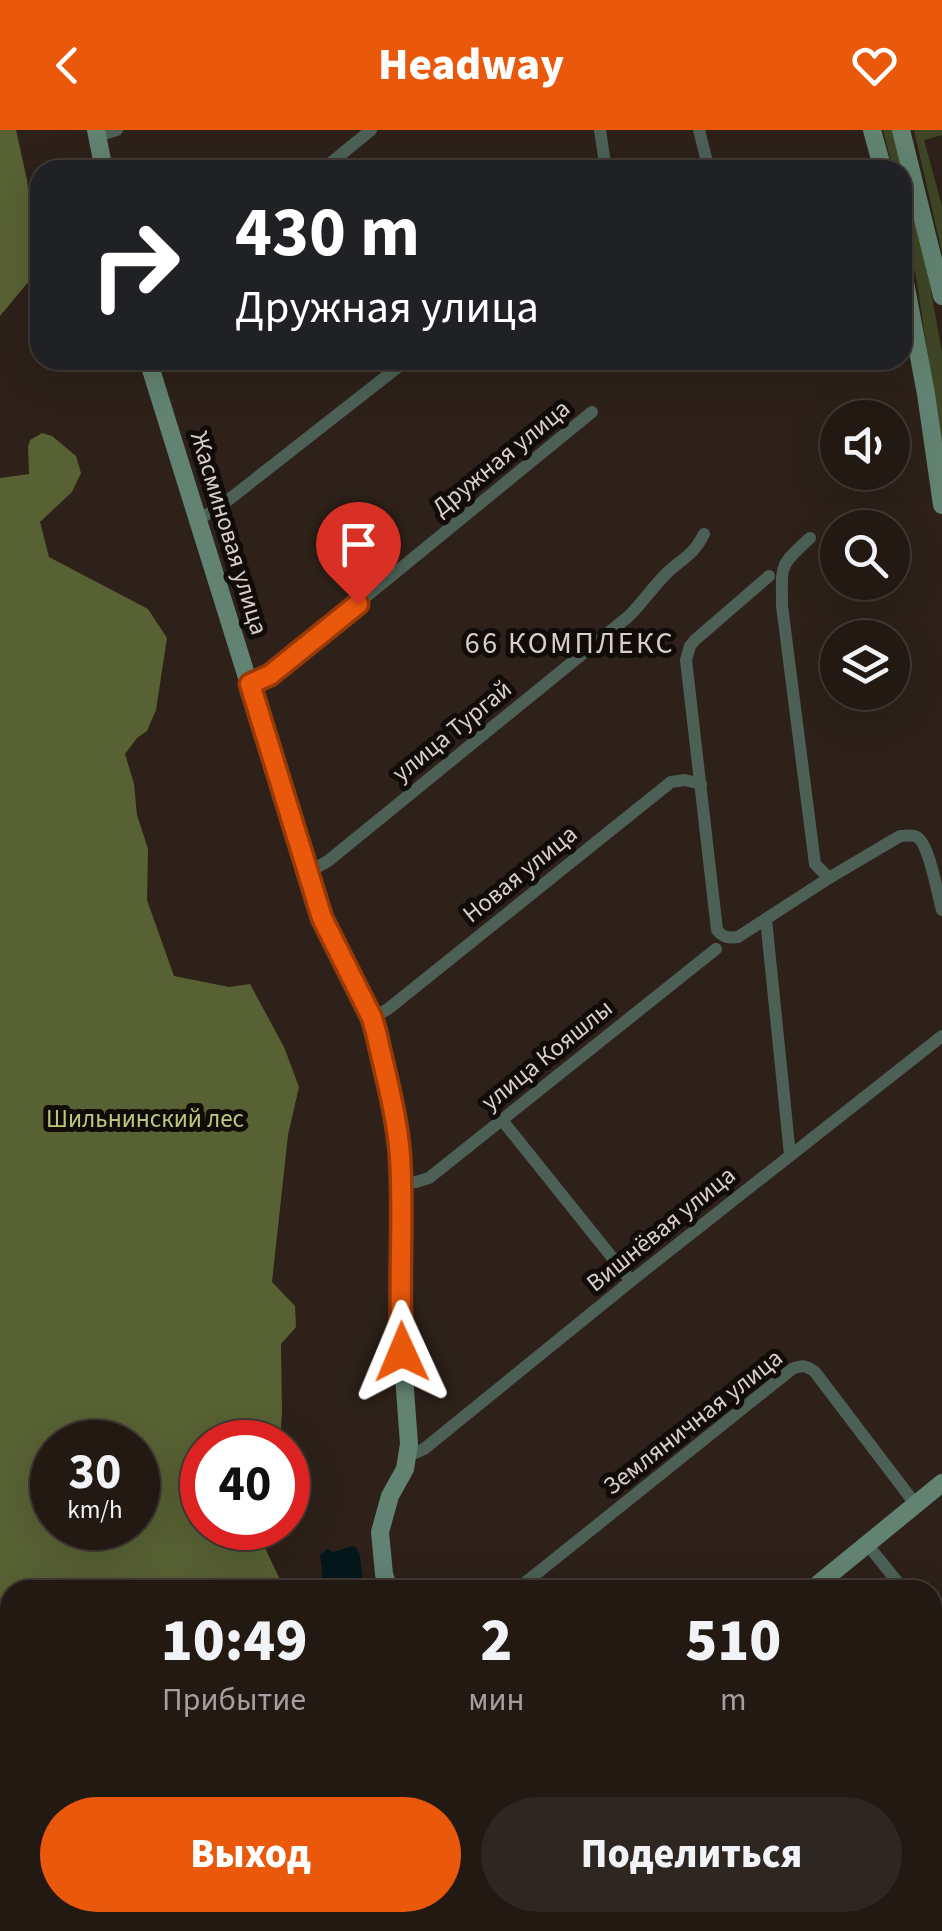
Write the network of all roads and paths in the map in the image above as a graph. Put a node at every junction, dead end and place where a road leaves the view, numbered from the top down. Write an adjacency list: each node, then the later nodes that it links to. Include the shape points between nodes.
1 (117, 130): 7 (street)
2 (371, 130): 9 (street)
3 (600, 130): 10 (street)
4 (699, 130): 11 (street)
5 (872, 130): 12 (street)
6 (902, 130): 13 (street)
7 (96, 133): 8 (street)
8 (102, 160)
9 (334, 160)
10 (604, 160)
11 (706, 160)
12 (880, 160)
13 (909, 160)
14 (912, 172): 15 (street)
15 (942, 296)
16 (912, 319): 20 (street)
17 (151, 370): 21 (street, Жасминовая улица)
18 (393, 370): 21 (street)
19 (592, 412): 25 (street, Дружная улица, via 270,675)
20 (942, 505)
21 (198, 518): 25 (street, Жасминовая улица)
22 (704, 534): 27 (street, улица Тургай, via 629,616)
23 (810, 538): 28 (street, via 782,566 782,606 815,864)
24 (769, 576): 26 (street, via 688,653)
25 (250, 684): 27 (street, Жасминовая улица)
26 (701, 784): 30 (street, via 717,930 738,937); 32 (street, Новая улица, via 671,782)
27 (307, 873): 32 (street, Жасминовая улица)
28 (829, 878): 29 (street, via 910,835 926,848); 30 (street)
29 (942, 910)
30 (766, 919): 35 (street)
31 (716, 949): 34 (street, улица Кояшлы)
32 (372, 1018): 36 (street, Жасминовая улица)
33 (942, 1036): 35 (street, Вишнёвая улица)
34 (502, 1120): 36 (street, улица Кояшлы, via 429,1178); 37 (street)
35 (790, 1155): 37 (street, Вишнёвая улица)
36 (401, 1182): 38 (street, Жасминовая улица)
37 (631, 1280): 38 (street, Вишнёвая улица)
38 (408, 1456): 42 (street, Жасминовая улица, via 380,1532)
39 (942, 1484): 40 (street)
40 (916, 1504): 41 (street); 43 (street, Земляничная улица, via 815,1372 800,1366)
41 (867, 1544): 44 (street); 45 (street)
42 (386, 1580)
43 (528, 1580)
44 (823, 1580)
45 (896, 1580)

